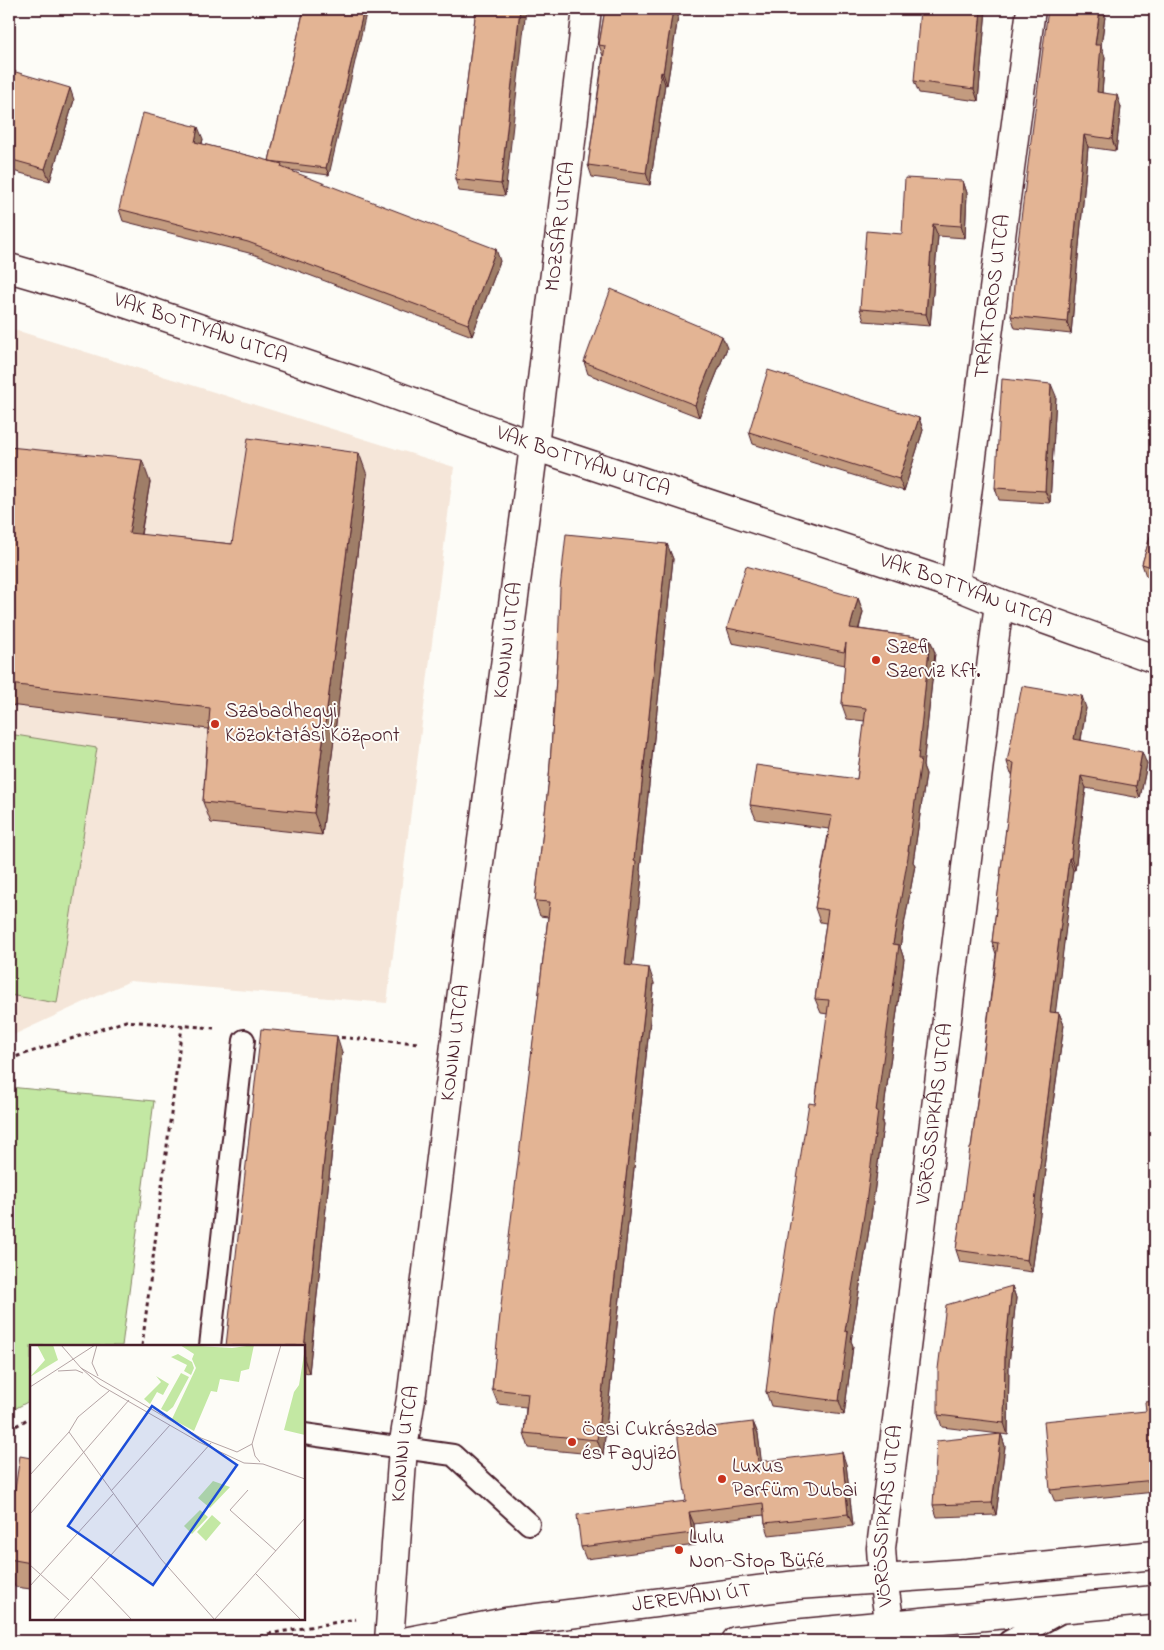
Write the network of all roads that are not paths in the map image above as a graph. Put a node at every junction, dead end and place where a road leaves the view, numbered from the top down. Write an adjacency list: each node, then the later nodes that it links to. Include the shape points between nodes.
1 (588, 9): 4 (street, MOZSÁR UTCA)
2 (1031, 9): 5 (street, TRAKTOROS UTCA)
3 (9, 268): 4 (street, VAK BOTTYÁN UTCA, via 98,294 346,378)
4 (534, 446): 5 (street, VAK BOTTYÁN UTCA); 11 (street, KONINI UTCA)
5 (955, 585): 6 (street, VAK BOTTYÁN UTCA)
6 (999, 603): 7 (street, VAK BOTTYÁN UTCA); 14 (street, VÖRÖSSIPKÁS UTCA, via 881,1548)
7 (1155, 659)
8 (244, 1040): 9 (lane)
9 (210, 1345)
10 (305, 1434): 11 (lane)
11 (403, 1448): 12 (lane, via 453,1455); 18 (street, KONINI UTCA)
12 (529, 1524)
13 (1155, 1555): 14 (street, JEREVÁNI ÚT)
14 (883, 1578): 17 (street, VÖRÖSSIPKÁS UTCA); 19 (street, JEREVÁNI ÚT, via 797,1585 506,1622)
15 (1155, 1600): 16 (street)
16 (1068, 1608): 17 (street); 21 (lane)
17 (891, 1633): 20 (street)
18 (389, 1641)
19 (409, 1641)
20 (736, 1641)
21 (1010, 1641)

